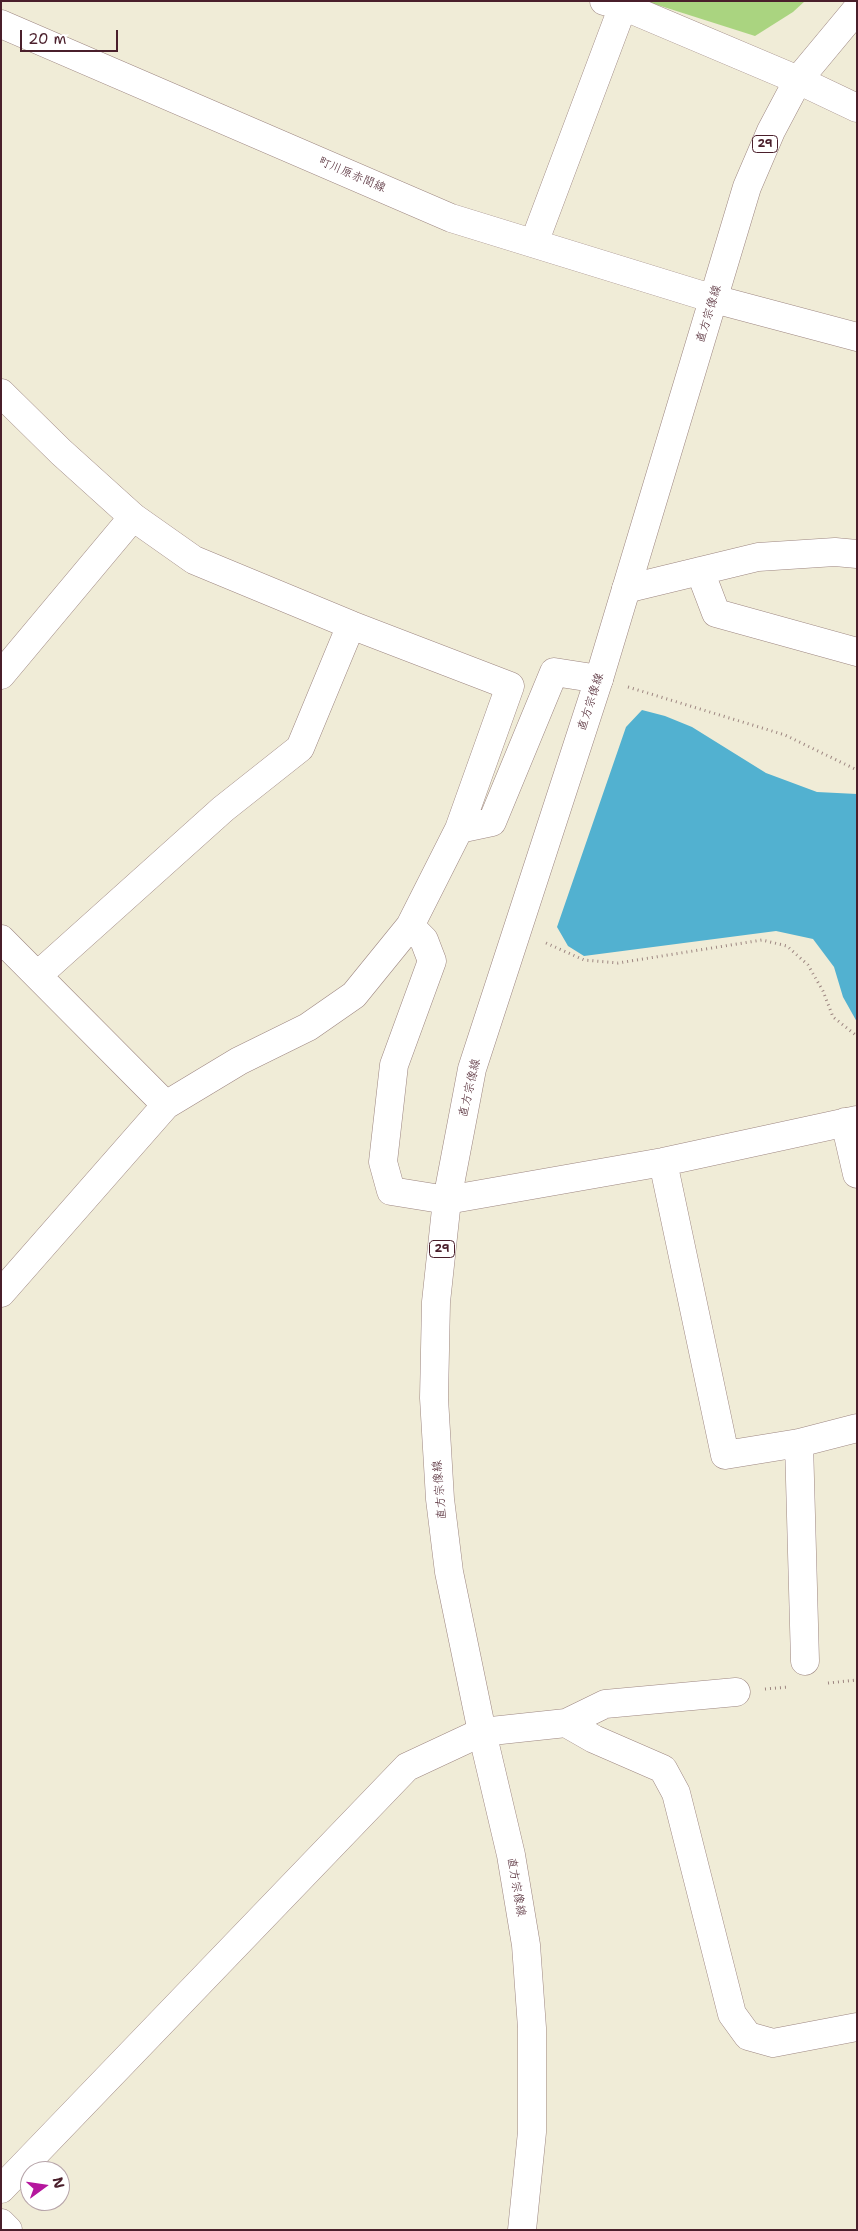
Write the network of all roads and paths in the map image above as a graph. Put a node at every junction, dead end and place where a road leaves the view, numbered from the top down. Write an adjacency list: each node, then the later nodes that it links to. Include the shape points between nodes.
1 (614, 4): 4 (street); 6 (street)
2 (857, 9): 4 (street, 直方宗像線 / 29)
3 (1, 24): 6 (street, 町川原赤間線, via 451,218)
4 (798, 80): 5 (street); 7 (street, 直方宗像線 / 29, via 747,187)
5 (857, 108)
6 (534, 243): 7 (street, 町川原赤間線)
7 (714, 299): 8 (street, 町川原赤間線); 13 (street, 直方宗像線 / 29)
8 (857, 337)
9 (1, 393): 10 (street)
10 (133, 517): 14 (street, via 194,560); 16 (street)
11 (857, 554): 12 (street, via 758,556)
12 (700, 570): 13 (street); 15 (street, via 716,613)
13 (626, 589): 17 (street, 直方宗像線 / 29)
14 (351, 625): 19 (street, via 510,686); 23 (street, via 300,748 223,809)
15 (857, 652)
16 (1, 675)
17 (599, 679): 18 (path, via 785,735); 19 (street, via 554,672 492,822); 21 (street, 直方宗像線 / 29)
18 (857, 770)
19 (459, 828): 20 (street)
20 (410, 926): 25 (street, via 354,995 308,1027 240,1060); 29 (street, via 424,940 432,961 394,1065 383,1162 391,1191)
21 (519, 930): 24 (path, via 584,960 618,963 762,940 787,946 808,965 833,1017); 29 (street, 直方宗像線 / 29, via 472,1069)
22 (1, 939): 23 (street)
23 (38, 975): 25 (street)
24 (857, 1036)
25 (166, 1104): 30 (street)
26 (851, 1121): 27 (street); 28 (street)
27 (663, 1162): 29 (street); 32 (street, via 725,1455)
28 (857, 1174)
29 (447, 1200): 36 (street, 直方宗像線 / 29, via 436,1302 434,1398 440,1499 449,1572)
30 (1, 1294)
31 (857, 1428): 32 (street)
32 (799, 1442): 33 (street)
33 (805, 1661)
34 (736, 1692): 35 (street, via 605,1704)
35 (566, 1722): 36 (street); 37 (street, via 594,1739 663,1769 676,1793 732,2014 748,2036 773,2042)
36 (482, 1732): 38 (street, via 407,1767); 41 (street, 直方宗像線 / 29, via 510,1855 526,1945 532,2028 532,2132)
37 (857, 2027)
38 (1, 2189)
39 (1, 2223): 40 (street)
40 (8, 2230)
41 (522, 2230)

